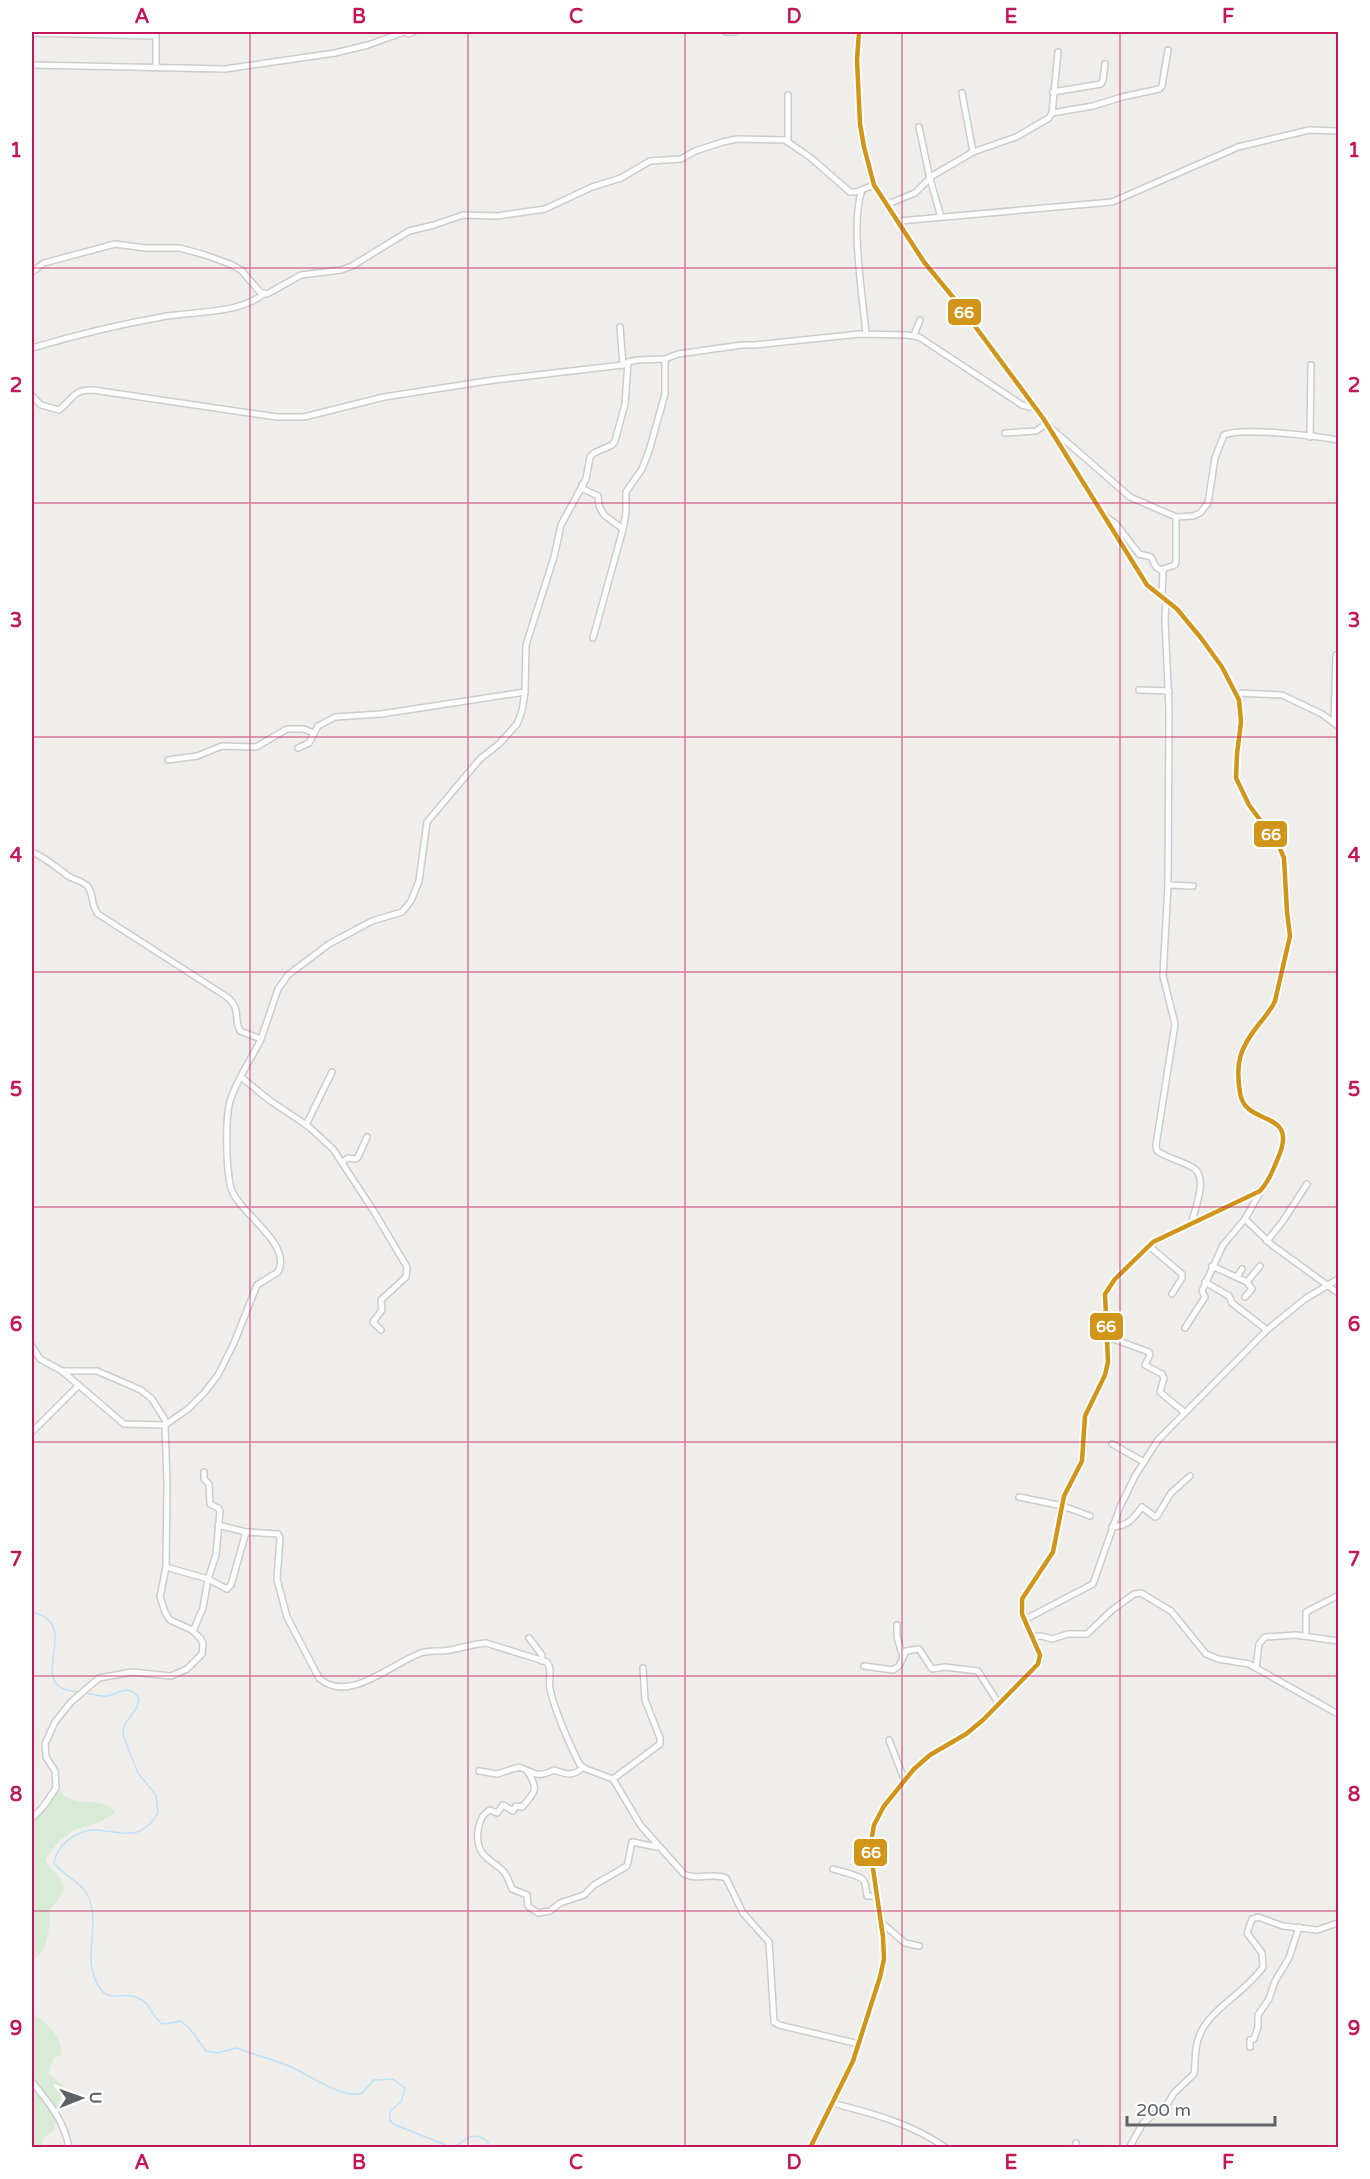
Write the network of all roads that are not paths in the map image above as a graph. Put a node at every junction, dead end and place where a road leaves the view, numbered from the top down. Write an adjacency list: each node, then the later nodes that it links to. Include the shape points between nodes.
1 (74, 32): 7 (street); 8 (street)
2 (404, 32): 3 (street); 13 (street, via 356,48 225,69)
3 (413, 32)
4 (726, 32): 5 (street)
5 (734, 32)
6 (859, 32): 23 (street, via 860,124)
7 (32, 33)
8 (156, 34): 13 (street)
9 (1167, 50): 17 (street, via 1162,86 1158,89)
10 (1058, 52): 14 (street)
11 (1105, 63): 14 (street, via 1101,84)
12 (32, 65): 13 (street)
13 (156, 67)
14 (1053, 92): 17 (street)
15 (962, 93): 21 (street)
16 (788, 95): 20 (street)
17 (1052, 113): 21 (street, via 1016,136)
18 (919, 128): 22 (street)
19 (1338, 131): 26 (street, via 1309,130 1238,147 1112,202)
20 (788, 142): 24 (street, via 850,192); 29 (street, via 723,142 681,159 650,161 621,178 544,209 497,216 455,216 409,231 352,266 301,275)
21 (973, 152): 22 (street)
22 (930, 178): 25 (street, via 915,193); 26 (street)
23 (874, 185): 24 (street); 25 (street)
24 (862, 190): 32 (street, via 858,238)
25 (888, 204): 27 (street)
26 (941, 217): 27 (street)
27 (899, 221): 39 (street, via 924,262)
28 (32, 272): 29 (street, via 44,263 115,244 180,248 241,270)
29 (264, 294): 34 (street, via 239,307 114,326)
30 (920, 320): 33 (street)
31 (620, 327): 36 (street)
32 (866, 334): 33 (street); 35 (street, via 729,346)
33 (914, 335): 39 (street, via 1023,405)
34 (32, 348)
35 (665, 359): 36 (street); 47 (street, via 665,394 642,469 626,492)
36 (626, 364): 38 (street, via 384,397 304,417 277,417 93,390 75,393 59,410 41,405); 44 (street, via 625,404 615,441 590,457)
37 (1311, 365): 42 (street)
38 (32, 396)
39 (1034, 406): 40 (street)
40 (1047, 425): 41 (street, via 1036,431); 45 (street); 46 (street, via 1130,497)
41 (1005, 433)
42 (1310, 437): 43 (street); 46 (street, via 1234,432 1224,435 1215,458 1208,503 1200,513)
43 (1338, 440)
44 (582, 485): 47 (street, via 598,496 604,515); 54 (street, via 561,525 528,634)
45 (1104, 515): 48 (street, via 1139,554 1151,556); 49 (street, via 1147,585)
46 (1176, 517): 48 (street, via 1176,562)
47 (623, 529): 50 (street)
48 (1163, 571): 49 (street)
49 (1164, 598): 53 (street); 55 (street, via 1201,638)
50 (593, 638)
51 (1335, 655): 56 (street)
52 (1139, 690): 53 (street)
53 (1169, 691): 61 (street)
54 (525, 692): 57 (street, via 381,714 335,717); 63 (street, via 522,711 513,729 480,759 427,822 419,881 411,901 402,912 372,921 329,944 288,975 278,989)
55 (1236, 693): 56 (street, via 1282,695); 69 (street, via 1241,707 1236,778 1282,852 1290,930 1290,945 1275,1001 1244,1044 1240,1057 1240,1094 1244,1105 1280,1126 1284,1134 1283,1147)
56 (1336, 724)
57 (313, 733): 58 (street, via 309,743); 59 (street, via 287,729 256,747 222,746 197,756)
58 (298, 748)
59 (168, 760)
60 (32, 852): 63 (street, via 85,884 99,914 227,997 235,1004 240,1031)
61 (1168, 885): 62 (street); 72 (street, via 1163,976 1175,1024 1156,1145 1157,1151 1194,1167 1200,1174)
62 (1193, 886)
63 (261, 1040): 65 (street)
64 (332, 1072): 66 (street)
65 (241, 1077): 66 (street); 94 (street, via 230,1106 230,1184 234,1195 273,1240 280,1267 257,1285 218,1374 204,1393)
66 (306, 1125): 68 (street, via 327,1142)
67 (367, 1137): 68 (street, via 356,1159)
68 (342, 1162): 87 (street, via 407,1267 406,1277 381,1300 382,1310 373,1322)
69 (1266, 1183): 71 (street); 72 (street, via 1256,1193)
70 (1307, 1184): 73 (street)
71 (1245, 1219): 73 (street); 75 (street, via 1223,1245)
72 (1191, 1225): 74 (street)
73 (1267, 1241): 82 (street)
74 (1149, 1246): 84 (street, via 1182,1274); 89 (street, via 1105,1294)
75 (1212, 1266): 78 (street); 80 (street)
76 (1260, 1266): 81 (street)
77 (1242, 1269): 78 (street)
78 (1237, 1277): 81 (street)
79 (1338, 1279): 82 (street)
80 (1205, 1282): 86 (street, via 1205,1297); 88 (street, via 1229,1296 1233,1304)
81 (1247, 1282): 85 (street, via 1252,1289)
82 (1327, 1285): 83 (street); 88 (street)
83 (1338, 1293)
84 (1172, 1294)
85 (1245, 1297)
86 (1185, 1328)
87 (381, 1330)
88 (1267, 1330): 93 (street)
89 (1108, 1337): 93 (street, via 1149,1352 1145,1365 1164,1378 1160,1392); 101 (street, via 1105,1375 1083,1424 1082,1461 1066,1489)
90 (32, 1346): 91 (street, via 40,1359)
91 (62, 1371): 92 (street); 94 (street, via 97,1371 141,1390)
92 (80, 1385): 94 (street, via 125,1425); 95 (street)
93 (1184, 1412): 97 (street)
94 (166, 1424): 106 (street)
95 (32, 1432)
96 (1112, 1444): 97 (street)
97 (1144, 1462): 104 (street)
98 (204, 1472): 103 (street, via 210,1504 220,1511)
99 (1190, 1476): 104 (street, via 1171,1493 1156,1517 1142,1507 1126,1525)
100 (1019, 1497): 101 (street)
101 (1063, 1506): 102 (street); 109 (street, via 1053,1552 1022,1599)
102 (1090, 1515)
103 (218, 1525): 105 (street); 107 (street, via 216,1555)
104 (1112, 1527): 109 (street, via 1093,1584)
105 (246, 1532): 107 (street, via 230,1587 224,1589); 117 (street, via 279,1535 277,1579 287,1617 325,1683 352,1687 425,1652 486,1643)
106 (166, 1567): 107 (street); 111 (street, via 160,1597 165,1612 175,1624)
107 (208, 1579): 111 (street, via 203,1608)
108 (1337, 1596): 112 (street, via 1306,1612)
109 (1024, 1620): 113 (street)
110 (897, 1625): 116 (street)
111 (193, 1631): 129 (street, via 203,1644 202,1653 179,1673 163,1677 123,1673 99,1678 71,1702 50,1730 45,1744 46,1757 55,1771 56,1788)
112 (1306, 1636): 115 (street); 120 (street, via 1265,1636 1259,1644)
113 (1032, 1637): 120 (street, via 1052,1639 1087,1634 1111,1611 1141,1593 1171,1611 1206,1654); 121 (street, via 1040,1655 1038,1664)
114 (529, 1638): 117 (street)
115 (1338, 1641)
116 (903, 1656): 118 (street, via 893,1670); 121 (street, via 909,1650 919,1649 932,1669 976,1670)
117 (542, 1661): 124 (street, via 550,1664 553,1701)
118 (864, 1666)
119 (644, 1668): 127 (street, via 645,1700 660,1744)
120 (1257, 1668): 122 (street)
121 (999, 1704): 128 (street, via 966,1734 922,1762)
122 (1338, 1714)
123 (889, 1740): 128 (street)
124 (582, 1768): 126 (street, via 569,1775 554,1770 544,1774); 127 (street)
125 (478, 1771): 126 (street, via 497,1774 519,1767)
126 (528, 1772): 130 (street, via 535,1784 532,1795 513,1811 503,1805 497,1813 485,1812 478,1840 481,1851 505,1873 512,1889 527,1895 528,1906 538,1913 584,1895 627,1866 632,1842)
127 (613, 1779): 130 (street)
128 (904, 1779): 132 (street, via 872,1831 870,1848)
129 (32, 1818)
130 (659, 1847): 137 (street, via 686,1875 719,1876 729,1882 743,1913 769,1942 776,2024)
131 (833, 1869): 132 (street, via 860,1876 867,1896)
132 (877, 1896): 133 (street)
133 (882, 1923): 136 (street, via 905,1943); 137 (street, via 880,1977)
134 (1338, 1923): 135 (street, via 1317,1930)
135 (1299, 1927): 138 (street, via 1290,1958 1258,2015); 144 (street, via 1252,1919 1247,1933 1262,1953 1263,1968 1207,2021 1196,2045 1194,2073 1168,2103 1143,2123)
136 (919, 1947)
137 (859, 2044): 140 (street)
138 (1250, 2047)
139 (32, 2082): 141 (street, via 61,2122)
140 (832, 2103): 142 (street); 143 (street, via 925,2134)
141 (69, 2148)
142 (810, 2148)
143 (946, 2148)
144 (1129, 2148)

